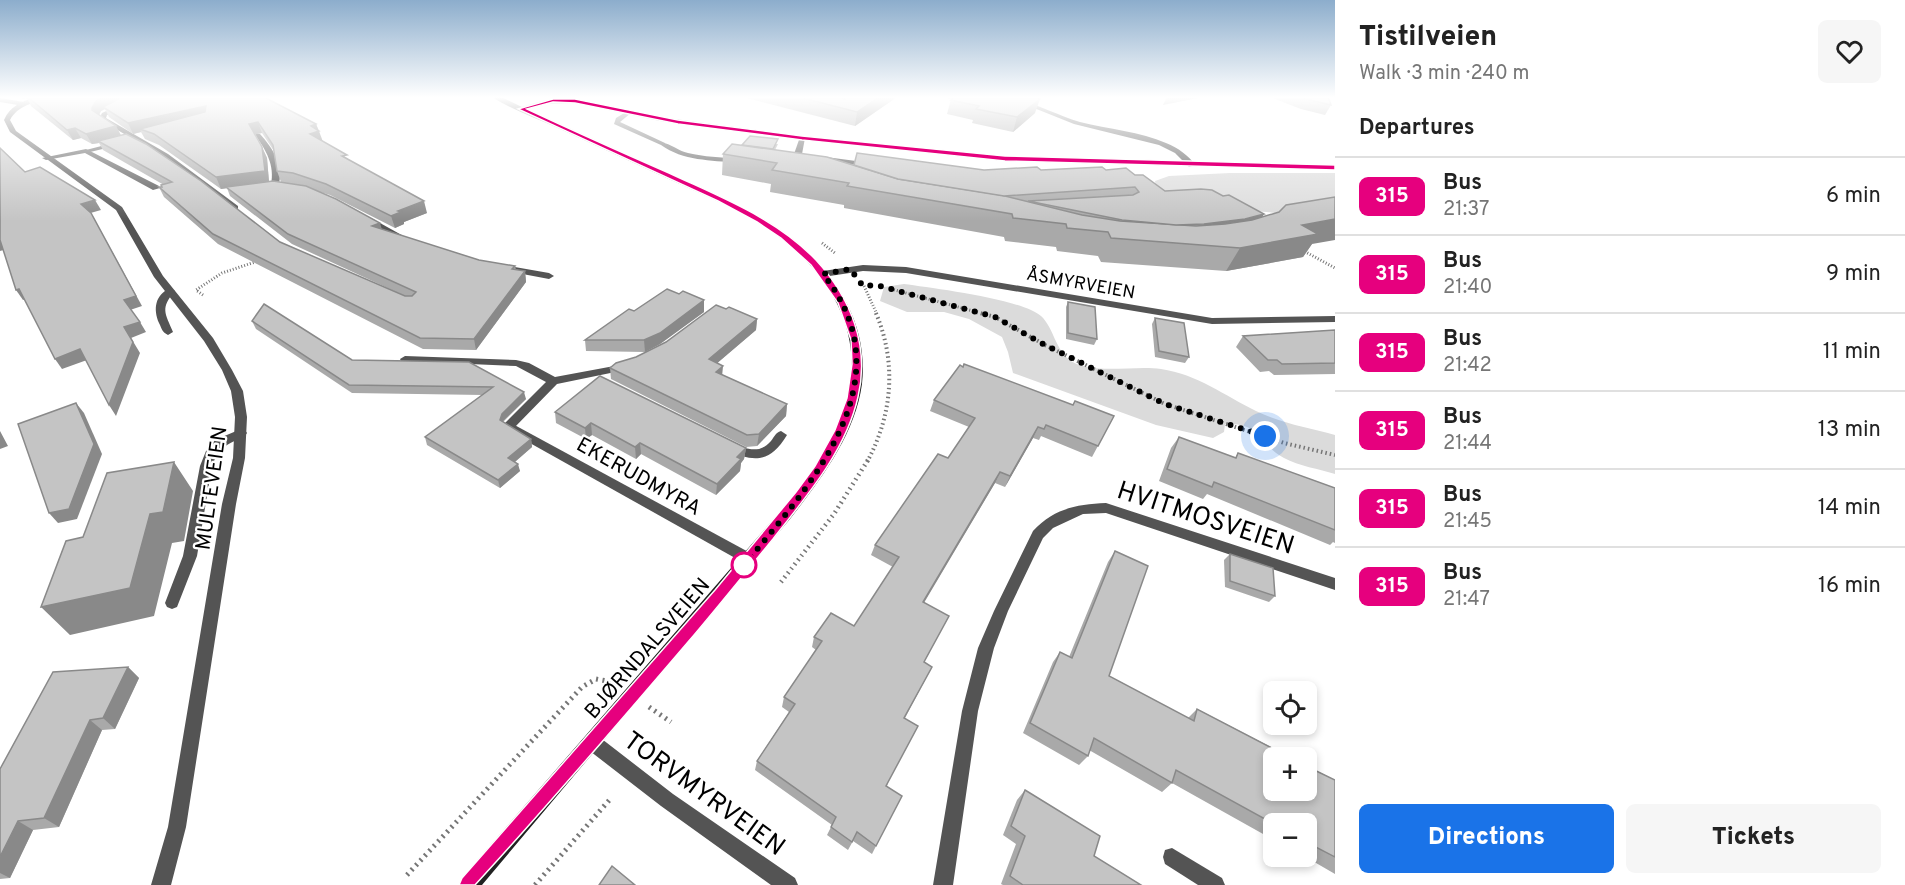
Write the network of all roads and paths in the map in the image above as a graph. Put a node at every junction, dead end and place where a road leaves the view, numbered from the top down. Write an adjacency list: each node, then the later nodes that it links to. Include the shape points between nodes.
1 (21, 138): 16 (street, MULTEVEIEN)
2 (132, 138): 10 (street)
3 (141, 138): 10 (street)
4 (260, 138): 23 (street, via 278,172 271,186)
5 (584, 138): 36 (street, BJØRNDALSVEIEN, via 760,220 796,245)
6 (650, 138): 17 (street, via 681,153)
7 (802, 138): 13 (street)
8 (805, 138): 19 (street, via 1005,159)
9 (1141, 138): 19 (street, via 1178,151)
10 (135, 140): 11 (street); 26 (street, via 155,149)
11 (86, 151): 16 (street); 24 (street)
12 (789, 153): 13 (street)
13 (798, 154): 14 (street)
14 (808, 156)
15 (818, 157): 18 (street)
16 (46, 158): 41 (street, MULTEVEIEN, via 119,209)
17 (744, 162)
18 (849, 162): 20 (street); 22 (street)
19 (1192, 165): 21 (street)
20 (884, 167)
21 (1335, 168)
22 (847, 171)
23 (287, 186)
24 (156, 188)
25 (228, 192): 26 (street)
26 (218, 194): 27 (street)
27 (244, 215)
28 (362, 216): 30 (street)
29 (819, 240): 35 (path)
30 (412, 241)
31 (1300, 249): 34 (path)
32 (264, 259): 42 (path, via 222,273 196,290)
33 (500, 267): 37 (street)
34 (1335, 268)
35 (850, 269): 36 (street, ÅSMYRVEIEN); 39 (path); 43 (street, ÅSMYRVEIEN, via 933,273 1212,321)
36 (823, 274): 54 (street, BJØRNDALSVEIEN, via 842,302 856,340 858,364 853,398 820,469)
37 (549, 276)
38 (870, 285): 39 (path)
39 (863, 286): 55 (path, via 883,327 889,350 891,387 885,424 871,460)
40 (887, 288): 53 (path, via 995,317 1165,404 1284,443)
41 (170, 291): 44 (street, via 159,304); 50 (street, MULTEVEIEN, via 227,370 240,406)
42 (203, 295)
43 (1335, 320)
44 (168, 332)
45 (405, 359): 48 (street, via 516,363)
46 (640, 362): 47 (street)
47 (589, 375): 48 (street); 49 (street)
48 (553, 381): 54 (street, EKERUDMYRA, via 510,426)
49 (609, 385)
50 (241, 432): 57 (street, via 212,451 190,556); 65 (street, MULTEVEIEN, via 179,816)
51 (781, 435): 52 (street, via 774,447 756,455)
52 (722, 443)
53 (1335, 455)
54 (749, 559): 61 (street, BJØRNDALSVEIEN)
55 (781, 582)
56 (1335, 584): 69 (street, HVITMOSVEIEN, via 1106,508 1081,509 1048,524 1022,564 986,648 970,711)
57 (172, 603)
58 (618, 685): 64 (path, via 603,679 587,682)
59 (648, 706): 60 (path)
60 (670, 723)
61 (592, 742): 66 (street, BJØRNDALSVEIEN); 68 (street, TORVMYRVEIEN)
62 (612, 797): 67 (path)
63 (1172, 857): 70 (street)
64 (407, 875)
65 (162, 885)
66 (469, 885)
67 (535, 885)
68 (788, 885)
69 (943, 885)
70 (1215, 885)

